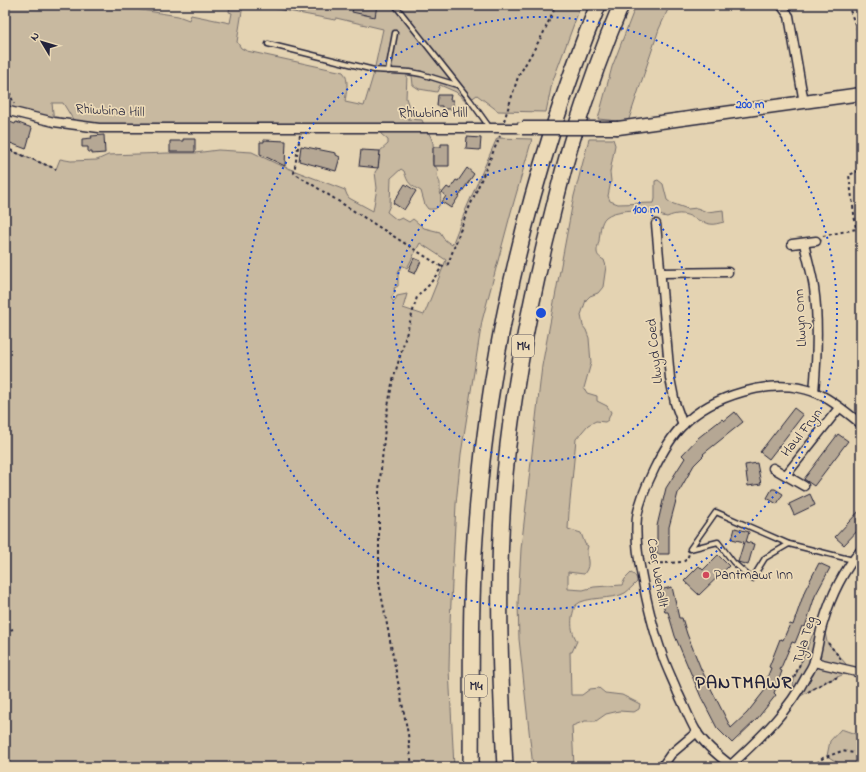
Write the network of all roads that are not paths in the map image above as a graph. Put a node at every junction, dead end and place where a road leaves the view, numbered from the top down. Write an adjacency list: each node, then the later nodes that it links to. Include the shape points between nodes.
1 (395, 5): 8 (lane)
2 (598, 5): 30 (highway, M4, via 550,137 509,288 484,444)
3 (621, 5): 33 (highway, M4, via 573,138 536,280 522,350 512,409 501,543)
4 (782, 5): 10 (street, via 789,16)
5 (395, 33): 7 (lane)
6 (268, 44): 7 (lane, via 374,70)
7 (388, 71): 8 (lane, via 415,73)
8 (457, 85): 12 (lane)
9 (858, 95): 10 (street, Rhiwbina Hill)
10 (804, 103): 13 (street, Rhiwbina Hill, bridge, via 618,128)
11 (5, 110): 12 (street, Rhiwbina Hill, via 54,122 99,128)
12 (490, 128): 13 (street, Rhiwbina Hill)
13 (522, 128)
14 (656, 224): 18 (street, Llwyd Coed)
15 (816, 241): 16 (street)
16 (804, 243): 17 (street); 20 (street, Llwyn Onn, via 814,288 817,324)
17 (792, 244)
18 (661, 272): 19 (street); 23 (street, Llwyd Coed, via 670,378)
19 (728, 272)
20 (814, 392): 21 (street, Caer Wenallt); 23 (street, Caer Wenallt, via 794,387 773,386 753,389 732,395 707,407)
21 (839, 408): 22 (street, Caer Wenallt); 25 (street, Haul Fryn)
22 (861, 424)
23 (683, 425): 34 (street, Caer Wenallt, via 674,435 653,471 637,517 636,540 650,614 662,654)
24 (773, 468): 25 (street, Haul Fryn)
25 (786, 475): 26 (street, Haul Fryn)
26 (804, 486)
27 (789, 544): 27 (lane, via 716,512 690,549 718,542 733,562 752,579 765,558); 29 (lane)
28 (861, 550): 29 (street, Tyla Teg)
29 (853, 560): 31 (street, Tyla Teg, via 831,600)
30 (472, 606): 36 (highway, M4); 37 (highway, M4)
31 (814, 662): 32 (street); 35 (street, Tyla Teg, via 792,701)
32 (861, 673)
33 (502, 700): 38 (highway, M4); 39 (highway, M4)
34 (697, 732): 35 (street, Caer Wenallt); 40 (street, via 671,754)
35 (732, 766)
36 (472, 767)
37 (481, 767)
38 (505, 767)
39 (513, 767)
40 (662, 767)

